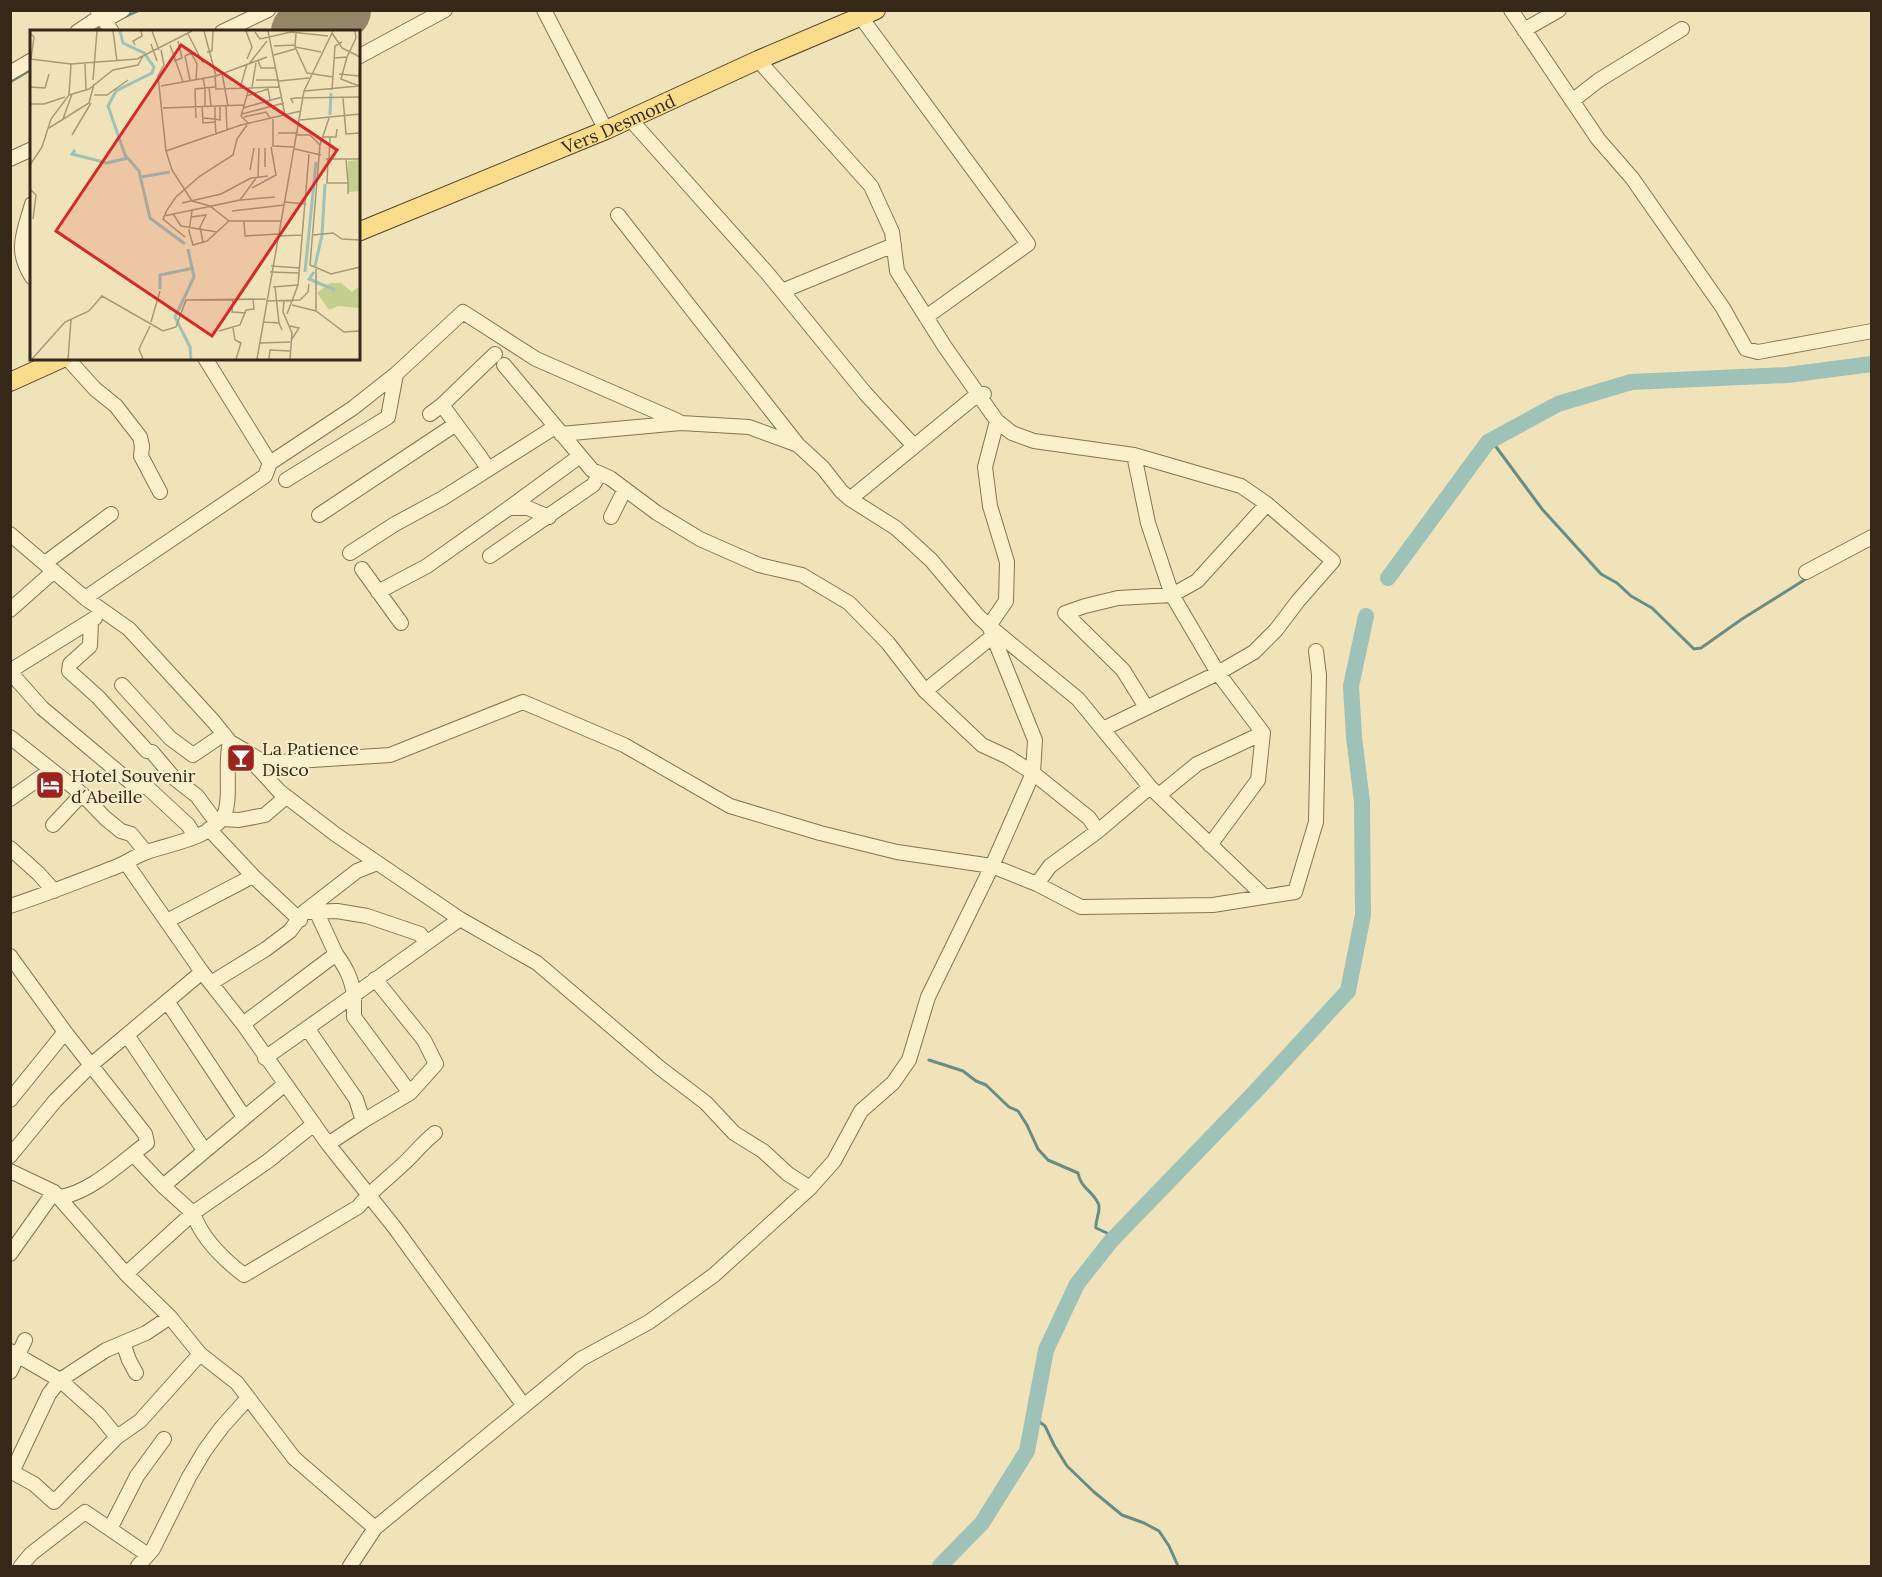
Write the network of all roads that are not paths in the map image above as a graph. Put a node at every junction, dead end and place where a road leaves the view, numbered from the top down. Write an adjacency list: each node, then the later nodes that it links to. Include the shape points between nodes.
1 (123, 10): 8 (street)
2 (445, 10): 13 (street)
3 (544, 10): 19 (street)
4 (1511, 10): 12 (street)
5 (1558, 10): 12 (street)
6 (267, 11): 11 (street)
7 (870, 12): 14 (main road, Vers Desmond); 29 (street, via 1028,244)
8 (104, 20): 10 (street)
9 (1682, 29): 17 (street)
10 (82, 30)
11 (226, 30)
12 (1524, 30): 17 (street)
13 (360, 56)
14 (758, 60): 18 (main road, Vers Desmond); 25 (street, via 871,186)
15 (30, 61): 16 (street)
16 (10, 73)
17 (1572, 101): 30 (street, via 1652,206 1723,308 1746,349 1758,352)
18 (630, 119): 19 (main road, Vers Desmond); 28 (street)
19 (606, 130): 24 (main road, Vers Desmond)
20 (30, 150): 21 (street)
21 (10, 159)
22 (30, 210): 26 (street)
23 (618, 215): 45 (street)
24 (360, 231)
25 (894, 244): 28 (street); 29 (street, via 897,272)
26 (16, 248): 27 (street)
27 (30, 274)
28 (782, 291): 46 (street)
29 (926, 317): 38 (street)
30 (1872, 331)
31 (495, 354): 39 (street)
32 (60, 360): 37 (main road)
33 (67, 360): 54 (street, via 116,406 140,437 141,456)
34 (206, 360): 49 (street)
35 (504, 366): 44 (street)
36 (396, 374): 42 (street, via 463,312 536,359); 49 (street); 52 (street, via 388,417)
37 (10, 382)
38 (981, 394): 41 (street); 46 (street)
39 (442, 405): 40 (street); 43 (street)
40 (430, 414)
41 (997, 421): 47 (street, via 1012,434 1034,441); 76 (street, via 985,467 990,506 1007,562 1006,601)
42 (681, 423): 44 (street); 45 (street, via 749,427)
43 (456, 424): 50 (street); 59 (street)
44 (558, 430): 48 (street); 50 (street)
45 (798, 445): 55 (street)
46 (914, 446): 55 (street)
47 (1134, 455): 56 (street, via 1241,486); 70 (street, via 1148,523)
48 (580, 456): 51 (street); 57 (street)
49 (270, 463): 71 (street, via 265,476)
50 (488, 469): 64 (street)
51 (600, 474): 53 (street); 60 (street, via 592,485)
52 (286, 480)
53 (626, 489): 61 (street); 81 (street, via 700,539 759,565 802,575 849,603 888,643)
54 (160, 492)
55 (850, 499): 76 (street, via 896,528 931,560)
56 (1267, 504): 70 (street, via 1197,581); 79 (street, via 1333,561 1254,652)
57 (509, 508): 60 (street, via 528,508); 69 (street, via 427,566)
58 (111, 514): 66 (street)
59 (319, 515)
60 (549, 517): 65 (street)
61 (611, 517)
62 (10, 534): 66 (street)
63 (1872, 537): 68 (street)
64 (350, 553)
65 (490, 556)
66 (49, 567): 71 (street); 72 (street)
67 (362, 569): 69 (street)
68 (1806, 572)
69 (378, 592): 75 (street)
70 (1172, 595): 79 (street); 82 (street, via 1118,598 1065,614 1123,670)
71 (85, 598): 73 (street)
72 (10, 610)
73 (104, 612): 74 (street); 87 (street, via 129,628)
74 (91, 621): 78 (street); 88 (street, via 90,646 70,664 69,671)
75 (401, 622)
76 (991, 631): 81 (street); 83 (street, via 1078,699); 91 (street, via 1035,740)
77 (1316, 651): 109 (street, via 1316,822 1294,892)
78 (10, 672): 99 (street, via 42,708 135,786 147,787)
79 (1218, 673): 82 (street); 84 (street)
80 (122, 685): 86 (street)
81 (925, 691): 91 (street, via 982,745)
82 (1146, 707): 83 (street)
83 (1103, 729): 92 (street)
84 (1263, 734): 92 (street, via 1197,764); 100 (street, via 1258,780)
85 (10, 737): 90 (street)
86 (170, 738): 87 (street, via 193,755); 88 (street)
87 (227, 738): 89 (street); 96 (street, via 228,806)
88 (152, 752): 96 (street, via 174,778 197,796)
89 (248, 753): 94 (street); 105 (street, via 265,763 390,755 523,702 624,745 730,806 897,852)
90 (51, 770): 93 (street); 95 (street)
91 (1033, 772): 98 (street, via 1089,818); 105 (street)
92 (1155, 791): 98 (street); 100 (street)
93 (82, 794): 97 (street); 102 (street, via 120,831 131,834)
94 (286, 797): 96 (street, via 265,815); 104 (street)
95 (10, 799)
96 (216, 824): 99 (street); 106 (street)
97 (53, 825)
98 (1098, 831): 107 (street, via 1050,867)
99 (195, 836): 102 (street)
100 (1210, 845): 109 (street)
101 (10, 848): 108 (street)
102 (146, 852): 103 (street)
103 (126, 863): 108 (street); 113 (street)
104 (377, 863): 111 (street, via 357,871); 112 (street)
105 (992, 866): 107 (street); 141 (street, via 928,998 909,1060 893,1083 861,1111 834,1161)
106 (253, 876): 111 (street); 113 (street)
107 (1037, 884): 109 (street, via 1081,907 1213,905)
108 (54, 891): 110 (street)
109 (1264, 896)
110 (10, 906)
111 (307, 915): 114 (street, via 337,911 367,916 420,934); 115 (street); 118 (street, via 266,949)
112 (460, 919): 114 (street); 141 (street, via 537,963 706,1103 734,1133)
113 (167, 921): 118 (street)
114 (426, 943): 119 (street)
115 (336, 954): 120 (street, via 351,977); 122 (street)
116 (10, 956): 117 (street)
117 (15, 970): 124 (street)
118 (206, 977): 121 (street); 122 (street)
119 (375, 979): 120 (street); 129 (street, via 424,1040 436,1064)
120 (354, 994): 123 (street); 129 (street, via 354,1017)
121 (167, 1001): 125 (street); 131 (street)
122 (243, 1024): 126 (street)
123 (307, 1028): 126 (street); 132 (street, via 356,1099)
124 (65, 1032): 127 (street); 130 (street)
125 (127, 1035): 127 (street); 136 (street)
126 (265, 1058): 128 (street)
127 (91, 1065): 137 (street, via 145,1134 147,1143); 138 (street)
128 (285, 1083): 131 (street); 133 (street)
129 (410, 1093): 132 (street)
130 (10, 1100)
131 (244, 1117): 136 (street)
132 (363, 1121): 135 (street)
133 (314, 1124): 135 (street); 144 (street)
134 (435, 1133): 143 (street)
135 (328, 1144): 143 (street)
136 (204, 1150): 140 (street)
137 (133, 1154): 140 (street); 142 (street, via 85,1189 70,1196)
138 (10, 1156)
139 (10, 1170): 142 (street)
140 (163, 1185): 144 (street)
141 (810, 1188): 156 (street, via 714,1275 649,1322 581,1359)
142 (56, 1194): 145 (street); 146 (street)
143 (368, 1194): 144 (street, via 358,1208 244,1275 217,1251 200,1230); 156 (street)
144 (193, 1213): 146 (street)
145 (10, 1254)
146 (126, 1274): 147 (street)
147 (170, 1317): 149 (street, via 146,1334); 151 (street)
148 (25, 1340): 150 (street)
149 (123, 1343): 153 (street); 154 (street)
150 (14, 1353): 152 (street); 154 (street)
151 (200, 1354): 155 (street, via 237,1383); 157 (street, via 140,1420)
152 (10, 1372)
153 (136, 1373)
154 (60, 1380): 157 (street, via 99,1414); 157 (street, via 12,1472 34,1484 54,1502)
155 (248, 1398): 159 (street, via 294,1458); 161 (street, via 204,1450)
156 (524, 1406): 159 (street)
157 (117, 1437)
158 (164, 1439): 160 (street, via 137,1476)
159 (375, 1528): 164 (street)
160 (110, 1529): 161 (street); 162 (street, via 85,1512)
161 (148, 1555): 163 (street)
162 (21, 1566)
163 (138, 1566)
164 (350, 1566)

